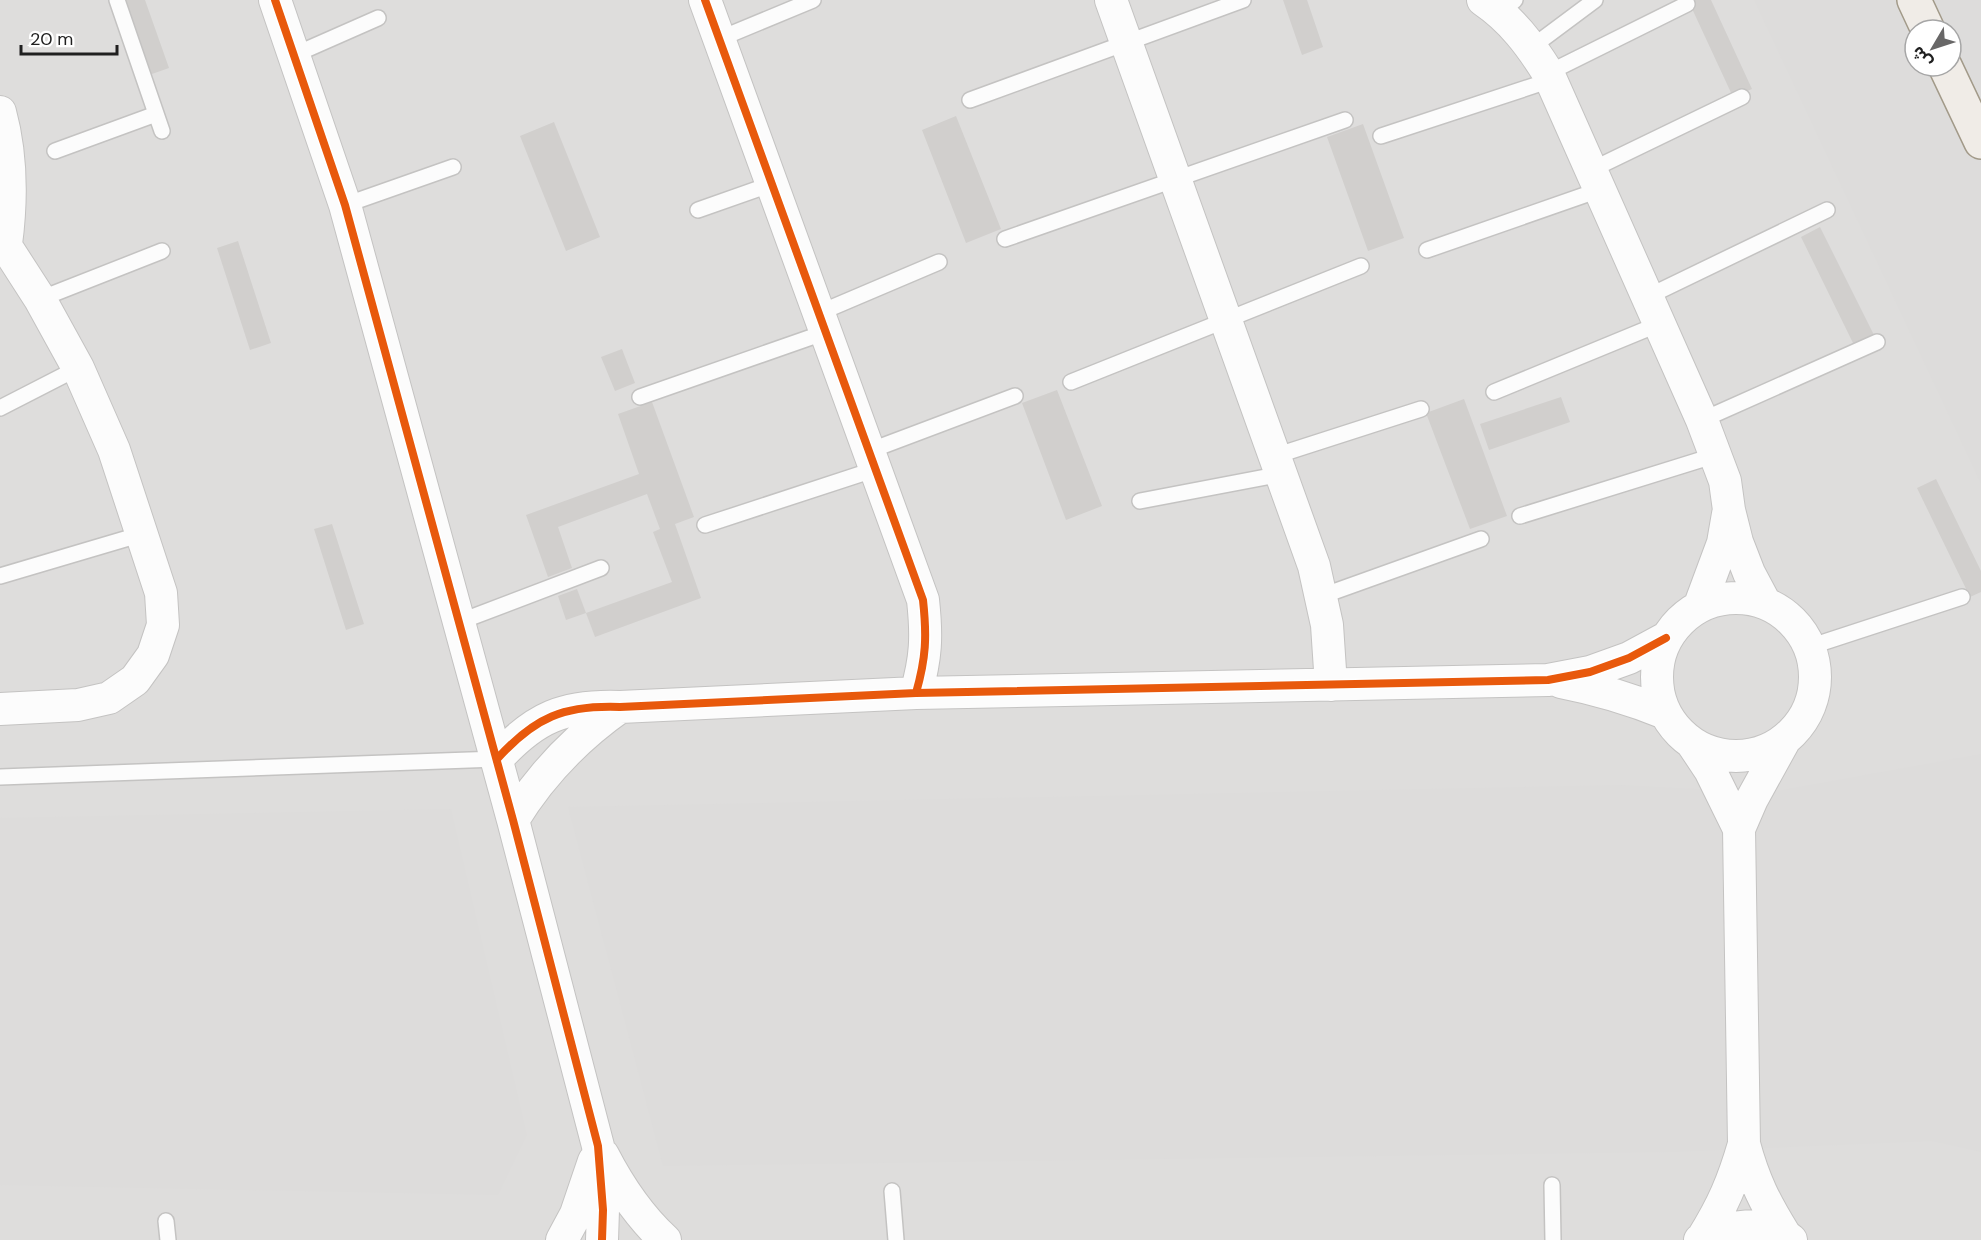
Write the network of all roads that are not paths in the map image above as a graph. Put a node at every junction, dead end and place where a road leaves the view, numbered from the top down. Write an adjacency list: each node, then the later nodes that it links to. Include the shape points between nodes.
1 (117, 0): 21 (lane)
2 (275, 0): 15 (street)
3 (705, 0): 13 (street)
4 (813, 0): 13 (lane)
5 (1111, 0): 14 (street)
6 (1243, 0): 14 (lane)
7 (1595, 0): 16 (lane)
8 (1914, 0): 12 (main road)
9 (1500, 4): 16 (street)
10 (1687, 4): 16 (lane)
11 (378, 18): 15 (lane)
12 (1922, 18)
13 (719, 39): 30 (street)
14 (1127, 43): 19 (lane); 28 (street)
15 (294, 55): 31 (street)
16 (1544, 66): 24 (lane); 29 (street)
17 (1951, 78): 25 (main road)
18 (1742, 97): 29 (lane)
19 (970, 100)
20 (0, 112): 35 (street, via 10,167 11,206)
21 (156, 114): 23 (lane); 26 (lane)
22 (1345, 120): 28 (lane)
23 (162, 132)
24 (1381, 136)
25 (1981, 142)
26 (55, 151)
27 (453, 167): 31 (lane)
28 (1176, 180): 34 (lane); 42 (street)
29 (1595, 180): 36 (lane); 41 (street)
30 (772, 184): 32 (lane); 43 (street)
31 (345, 205): 68 (street)
32 (698, 210)
33 (1827, 210): 41 (lane)
34 (1005, 239)
35 (3, 241): 40 (street)
36 (1427, 250)
37 (162, 251): 40 (lane)
38 (939, 262): 43 (lane)
39 (1361, 266): 42 (lane)
40 (40, 299): 45 (street)
41 (1653, 310): 47 (lane); 52 (street)
42 (1226, 320): 46 (lane); 55 (street)
43 (822, 322): 49 (lane); 54 (street)
44 (1877, 342): 52 (lane)
45 (78, 368): 50 (lane); 60 (street, via 114,450)
46 (1071, 382)
47 (1494, 392)
48 (1015, 396): 54 (lane)
49 (640, 397)
50 (0, 408)
51 (1421, 409): 55 (lane)
52 (1702, 420): 53 (street)
53 (1716, 455): 57 (street); 58 (lane)
54 (872, 460): 59 (lane); 73 (street, via 923,600 927,632)
55 (1279, 465): 56 (lane); 64 (street)
56 (1140, 501)
57 (1729, 510): 66 (street, via 1737,543); 67 (street, via 1723,543)
58 (1520, 516)
59 (705, 525)
60 (142, 534): 63 (lane); 75 (street, via 160,593 163,625 153,655 135,680 109,698 78,705)
61 (1481, 539): 64 (lane)
62 (602, 568): 68 (lane)
63 (0, 576)
64 (1322, 596): 72 (street, via 1328,625)
65 (1962, 597): 70 (lane)
66 (1765, 603): 67 (street, via 1732,597); 70 (street, via 1792,621)
67 (1700, 605): 69 (street, via 1681,619)
68 (459, 622): 79 (street)
69 (1666, 638): 71 (street, via 1619,662); 76 (street, via 1658,662 1657,688)
70 (1809, 647): 77 (street, via 1815,672 1813,698 1802,722)
71 (1548, 680): 72 (street); 76 (street, via 1588,687)
72 (1331, 685): 73 (street)
73 (916, 693): 74 (street)
74 (620, 707): 79 (street, via 592,706 538,722); 81 (street, via 560,758)
75 (0, 709)
76 (1665, 712): 78 (street)
77 (1784, 741): 78 (street, via 1762,752 1738,756 1714,753); 82 (street)
78 (1692, 743): 82 (street)
79 (497, 759): 80 (lane); 81 (street)
80 (0, 777)
81 (513, 820): 84 (street)
82 (1739, 829): 83 (street)
83 (1744, 1144): 88 (street, via 1767,1206); 89 (street, via 1720,1210)
84 (598, 1146): 91 (street, via 576,1214); 92 (street); 93 (street, via 637,1210)
85 (1552, 1185): 95 (lane)
86 (892, 1191): 94 (lane)
87 (166, 1221): 90 (lane)
88 (1788, 1238): 89 (street, via 1758,1227 1729,1227)
89 (1701, 1239)
90 (168, 1240)
91 (562, 1240)
92 (602, 1240)
93 (665, 1240)
94 (896, 1240)
95 (1553, 1240)

